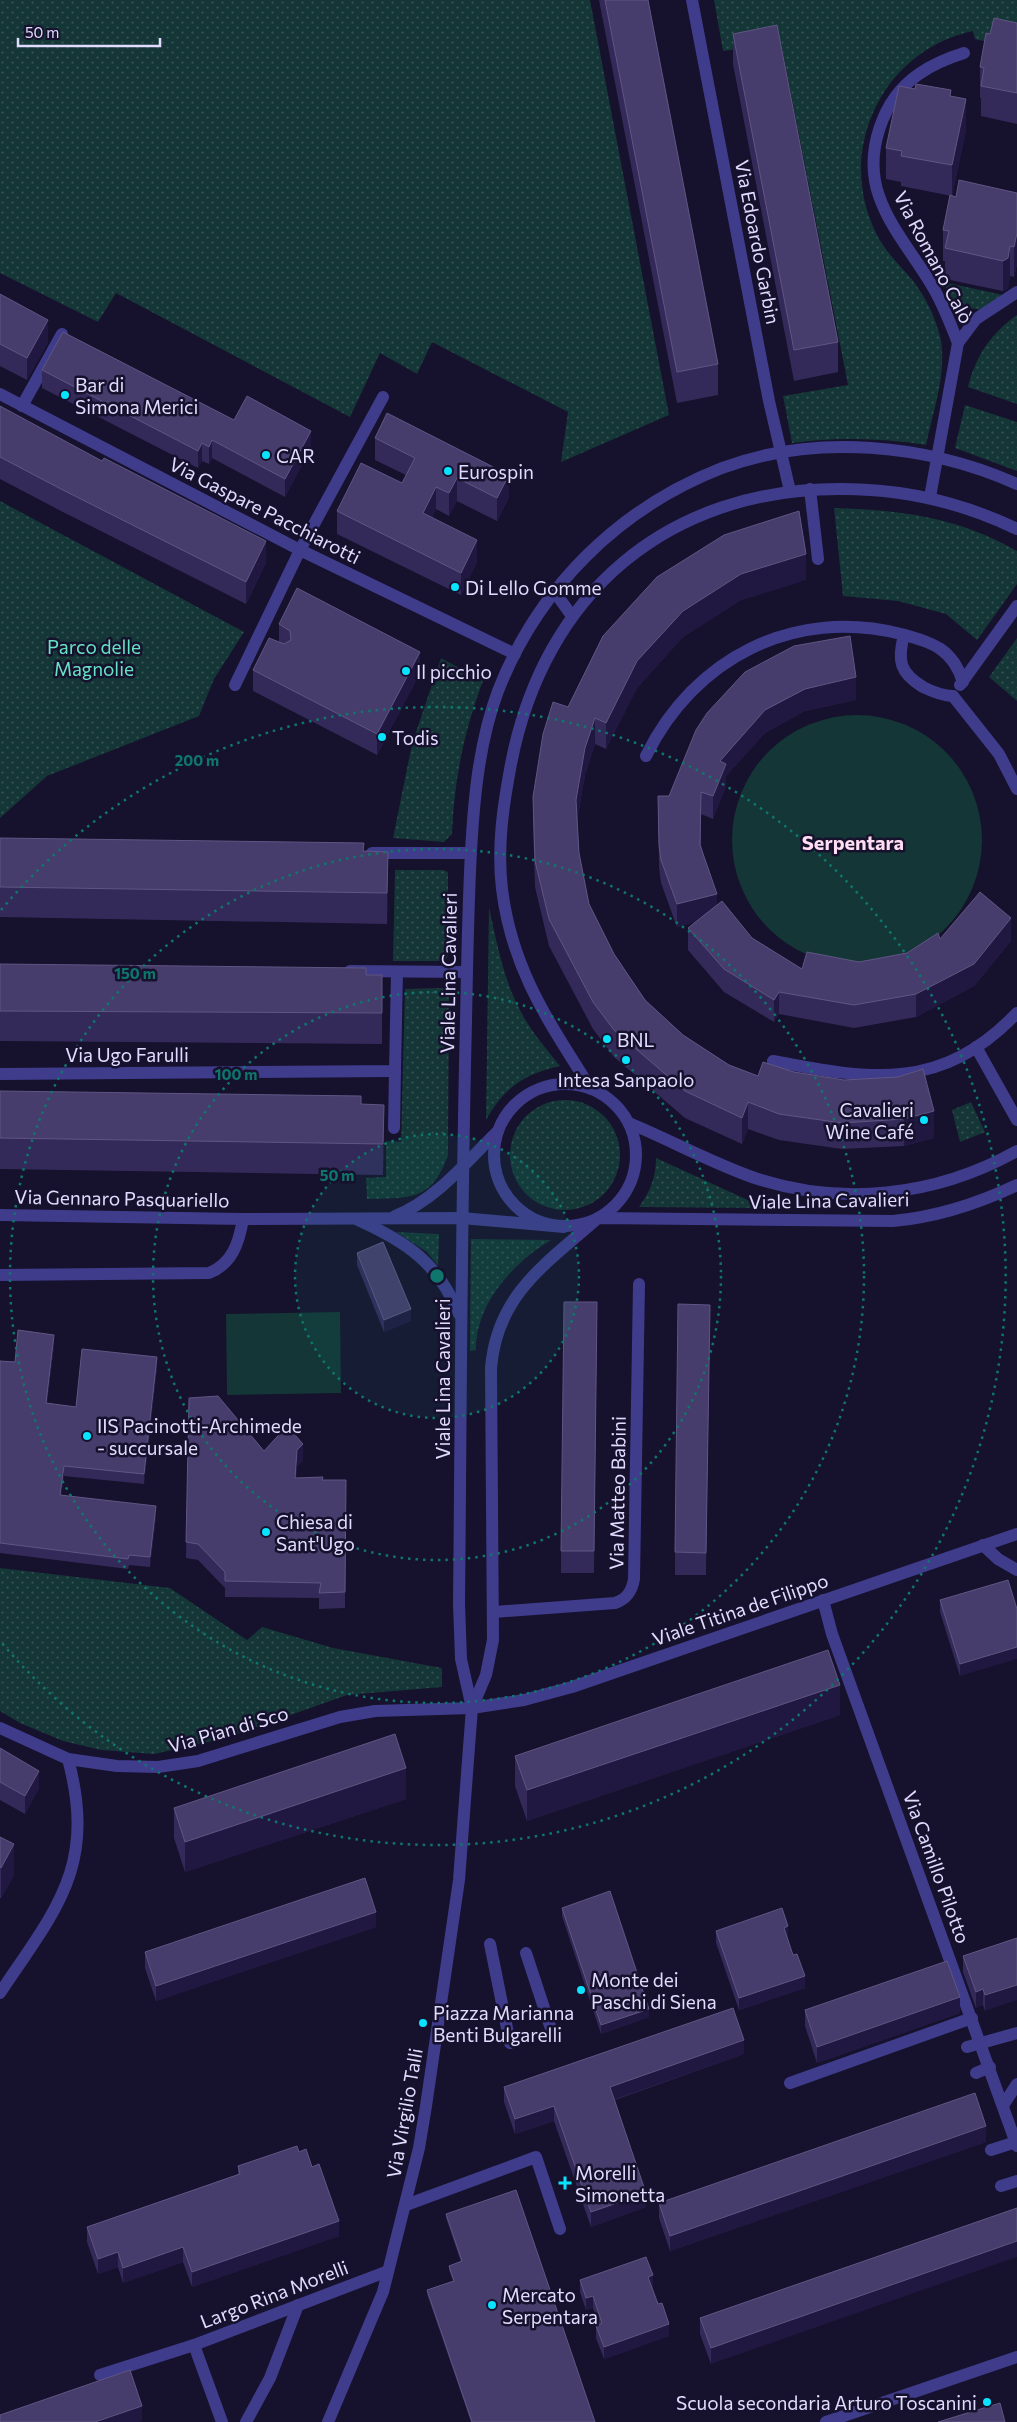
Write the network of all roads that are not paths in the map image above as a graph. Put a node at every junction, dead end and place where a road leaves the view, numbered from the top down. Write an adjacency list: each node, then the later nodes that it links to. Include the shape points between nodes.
1 (692, 0): 9 (street, Via Edoardo Garbin)
2 (964, 52): 5 (street, Via Romano Calò, via 926,69 901,91 880,126 874,162 876,188 883,206 939,298)
3 (1017, 292): 5 (street, Via Romano Calò, via 976,319)
4 (62, 334): 8 (street)
5 (958, 343): 10 (street, Via Romano Calò)
6 (0, 394): 8 (street, Via Gaspare Pacchiarotti)
7 (383, 397): 16 (street)
8 (22, 406): 16 (street, Via Gaspare Pacchiarotti)
9 (782, 454): 10 (street, Viale Lina Cavalieri, via 835,447 880,449); 13 (street, Via Edoardo Garbin); 18 (street, Viale Lina Cavalieri, via 722,468 652,503 609,534)
10 (937, 458): 11 (street, Viale Lina Cavalieri, via 983,470); 14 (street, Via Romano Calò)
11 (1017, 484)
12 (810, 489): 13 (street); 14 (street, via 872,489); 17 (street)
13 (790, 491): 20 (street, via 714,510 655,539 606,577)
14 (930, 497): 15 (street)
15 (1017, 529)
16 (300, 550): 22 (street); 24 (street, Via Gaspare Pacchiarotti)
17 (818, 559)
18 (554, 591): 20 (street); 24 (street, Viale Lina Cavalieri)
19 (1017, 606): 25 (street)
20 (572, 616): 40 (street, via 539,672 520,726 504,799 500,863 505,906 520,964 539,1005)
21 (904, 635): 25 (street, via 949,654); 27 (street, via 901,654 904,672 933,692); 28 (street, via 866,627 824,628 787,634 746,650 717,668 694,689 662,728)
22 (254, 642): 23 (street); 26 (street)
23 (267, 648)
24 (515, 654): 31 (street, Viale Lina Cavalieri, via 487,728 478,778)
25 (962, 682): 27 (street)
26 (235, 685)
27 (953, 696): 29 (street, via 999,754)
28 (646, 756)
29 (1017, 789)
30 (358, 853): 31 (street)
31 (471, 854): 34 (street, Viale Lina Cavalieri)
32 (337, 971): 33 (street)
33 (397, 972): 34 (street); 38 (street)
34 (467, 972): 46 (street, Viale Lina Cavalieri)
35 (1017, 1013): 36 (street)
36 (976, 1047): 37 (street, via 950,1061 922,1070 884,1076 847,1074); 41 (street)
37 (773, 1061)
38 (395, 1071): 39 (street, Via Ugo Farulli); 43 (street)
39 (0, 1074)
40 (591, 1089): 42 (street, via 614,1102); 44 (street, via 563,1084 536,1090 513,1107)
41 (1017, 1120)
42 (629, 1123): 45 (street, Viale Lina Cavalieri, via 749,1176 800,1190 826,1193 876,1194 912,1189 985,1168); 51 (street, via 636,1150 633,1177 620,1201)
43 (394, 1128)
44 (498, 1131): 46 (street); 54 (street, via 494,1158 500,1184 507,1196 515,1206 538,1221)
45 (1017, 1151)
46 (463, 1166): 49 (street, via 424,1200); 50 (street, Viale Lina Cavalieri)
47 (1017, 1184): 51 (street, Viale Lina Cavalieri, via 956,1210 893,1222)
48 (0, 1215): 52 (street, Via Gennaro Pasquariello)
49 (390, 1218): 50 (street, Via Gennaro Pasquariello); 53 (street, Via Gennaro Pasquariello)
50 (462, 1218): 54 (street, Via Gennaro Pasquariello); 57 (street, Viale Lina Cavalieri)
51 (598, 1218): 54 (street); 62 (street, via 523,1286 507,1310 494,1345 491,1368)
52 (243, 1219): 53 (street, Via Gennaro Pasquariello); 55 (street, Via Gennaro Pasquariello, via 231,1257 222,1267 209,1273)
53 (356, 1219): 57 (street, via 421,1256 444,1282)
54 (564, 1227)
55 (0, 1275)
56 (640, 1284): 62 (street, Via Matteo Babini, via 634,1579 631,1590 615,1603)
57 (461, 1319): 63 (street, Viale Lina Cavalieri, via 460,1639)
58 (1017, 1534): 59 (street, Viale Titina de Filippo)
59 (983, 1545): 60 (street); 61 (street, Viale Titina de Filippo)
60 (1017, 1570)
61 (823, 1600): 63 (street, Viale Titina de Filippo, via 554,1694); 70 (street, Via Camillo Pilotto, via 835,1643)
62 (494, 1612): 63 (street, via 490,1662)
63 (472, 1708): 65 (street, Via Pian di Sco, via 375,1711 340,1717 175,1766 135,1768); 85 (street, Via Virgilio Talli, via 459,1880 419,2148)
64 (0, 1728): 65 (street, Via Pian di Sco)
65 (68, 1759): 68 (street, via 78,1812 74,1861 57,1909)
66 (490, 1944): 74 (street)
67 (526, 1953): 71 (street)
68 (5, 1976): 69 (street)
69 (0, 1993)
70 (972, 2018): 73 (street, Via Camillo Pilotto); 78 (street)
71 (550, 2026)
72 (1017, 2033): 73 (street)
73 (981, 2042): 75 (street); 76 (street, Via Camillo Pilotto)
74 (510, 2043)
75 (968, 2047)
76 (990, 2068): 77 (street); 80 (street, Via Camillo Pilotto)
77 (976, 2073)
78 (790, 2083)
79 (1017, 2084): 80 (street)
80 (1004, 2104): 81 (street, Via Camillo Pilotto)
81 (1016, 2144): 82 (street)
82 (992, 2150)
83 (1017, 2181): 84 (street)
84 (1001, 2186)
85 (406, 2205): 86 (street, via 536,2157); 87 (street, Via Virgilio Talli)
86 (560, 2229)
87 (388, 2270): 88 (street, Largo Rina Morelli); 94 (street, Via Virgilio Talli, via 379,2304)
88 (298, 2305): 89 (street, Largo Rina Morelli); 93 (street, via 270,2378)
89 (194, 2345): 91 (street); 92 (street, Largo Rina Morelli)
90 (1017, 2357): 95 (street)
91 (100, 2375)
92 (222, 2422)
93 (246, 2422)
94 (328, 2422)
95 (826, 2422)

